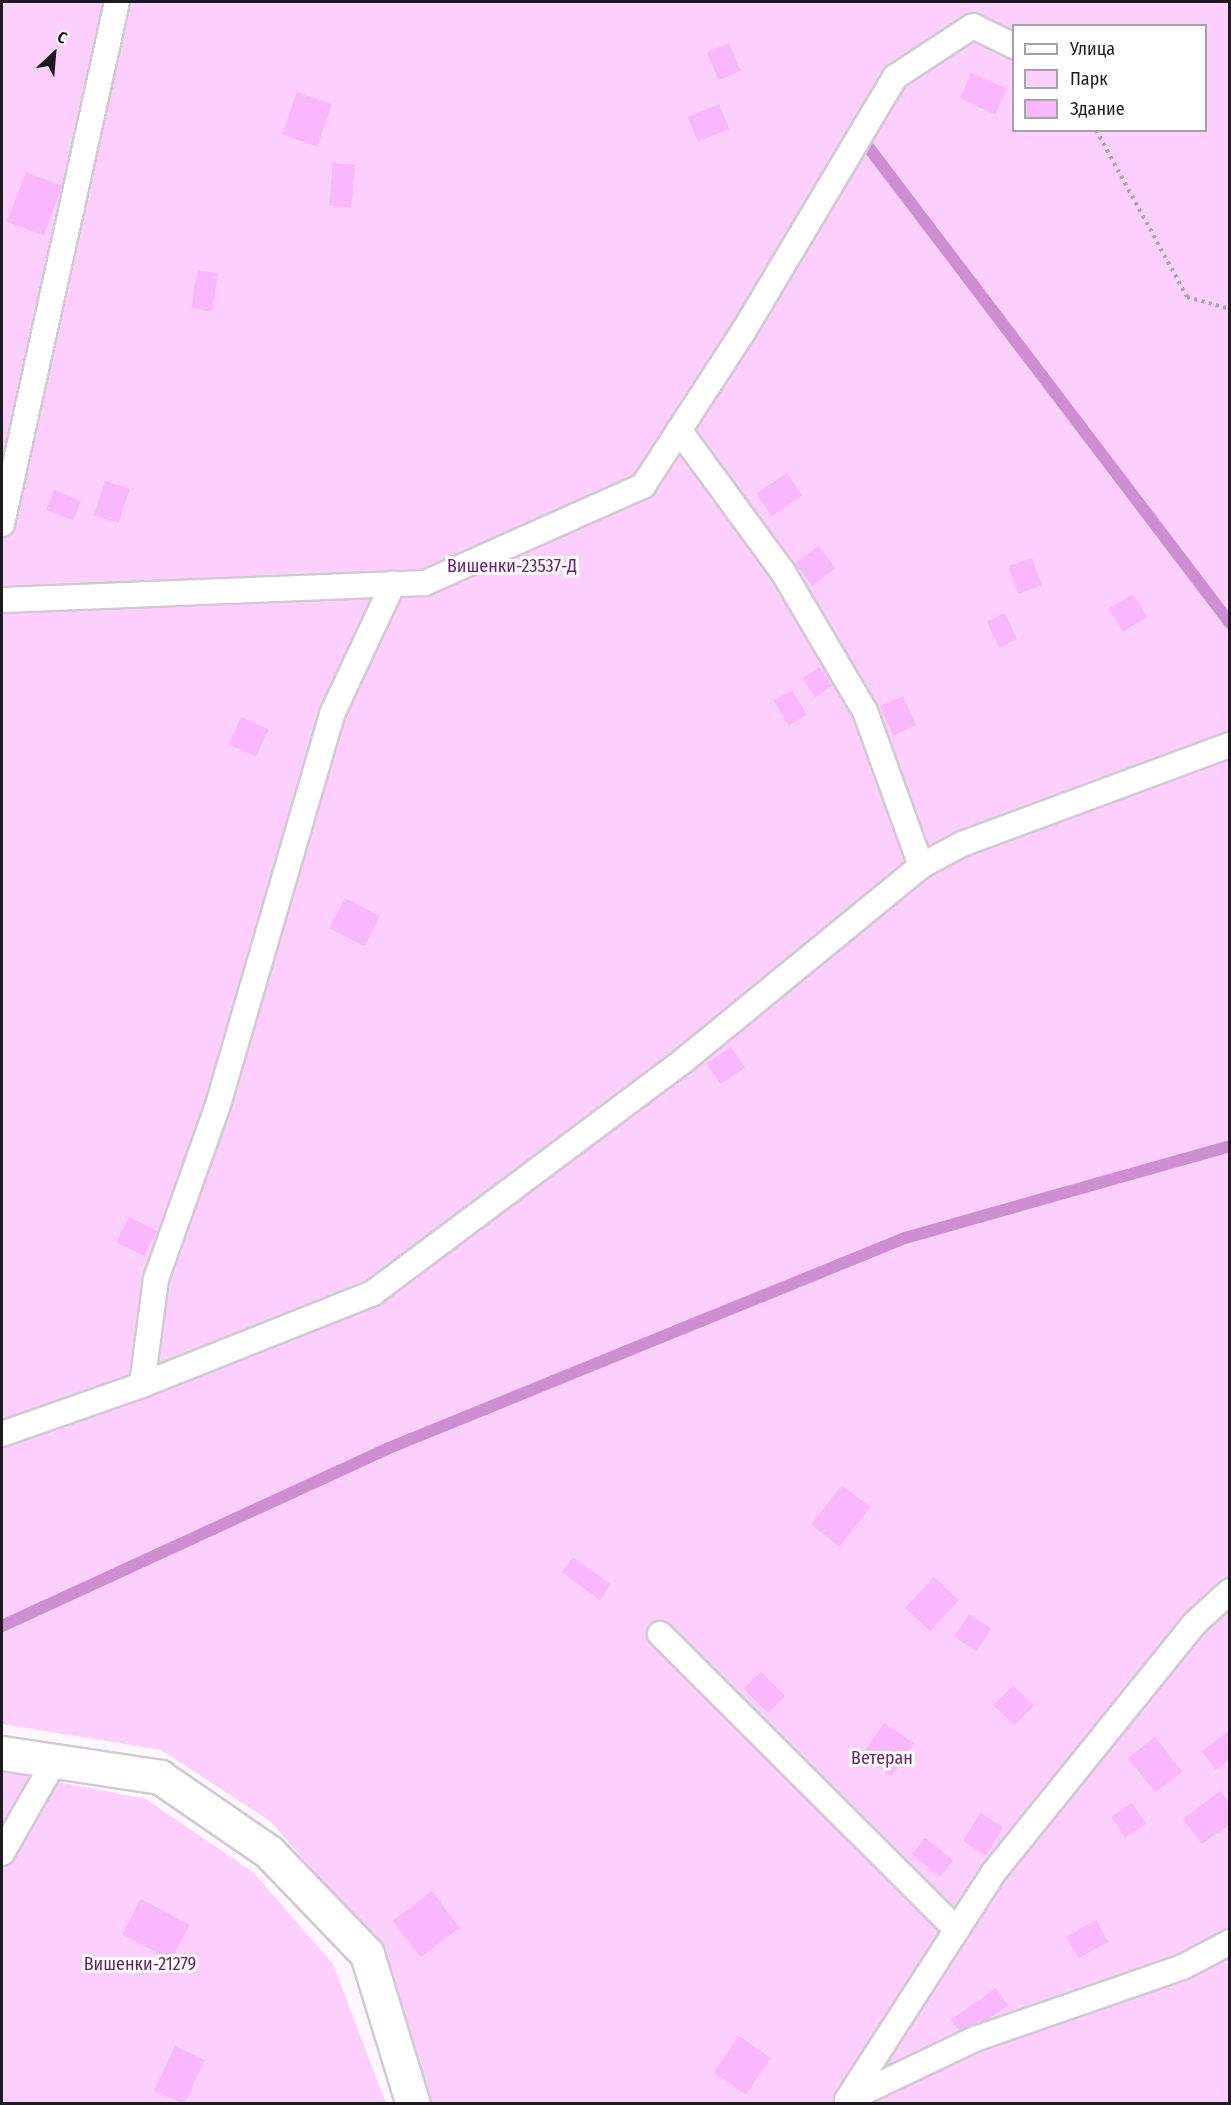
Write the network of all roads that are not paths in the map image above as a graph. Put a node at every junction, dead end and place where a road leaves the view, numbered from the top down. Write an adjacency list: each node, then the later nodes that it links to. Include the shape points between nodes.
1 (117, 2): 4 (lane)
2 (1012, 45): 3 (lane, via 973,26 895,77)
3 (679, 430): 5 (lane, via 643,486 424,583); 8 (lane, via 783,572 865,711)
4 (2, 524)
5 (393, 584): 6 (lane); 9 (lane, via 332,714 218,1108 156,1279)
6 (2, 600)
7 (1230, 745): 8 (lane, via 962,844)
8 (921, 866): 9 (lane, via 683,1061 373,1293)
9 (142, 1385): 10 (lane)
10 (2, 1434)
11 (1230, 1591): 16 (lane, via 1195,1623 1002,1863)
12 (660, 1634): 16 (lane)
13 (2, 1753): 14 (street)
14 (55, 1760): 15 (lane); 19 (street, via 160,1777 269,1852 367,1954)
15 (2, 1853)
16 (957, 1930): 18 (lane)
17 (1230, 1942): 18 (lane, via 1183,1967 975,2039)
18 (846, 2102)
19 (413, 2103)

